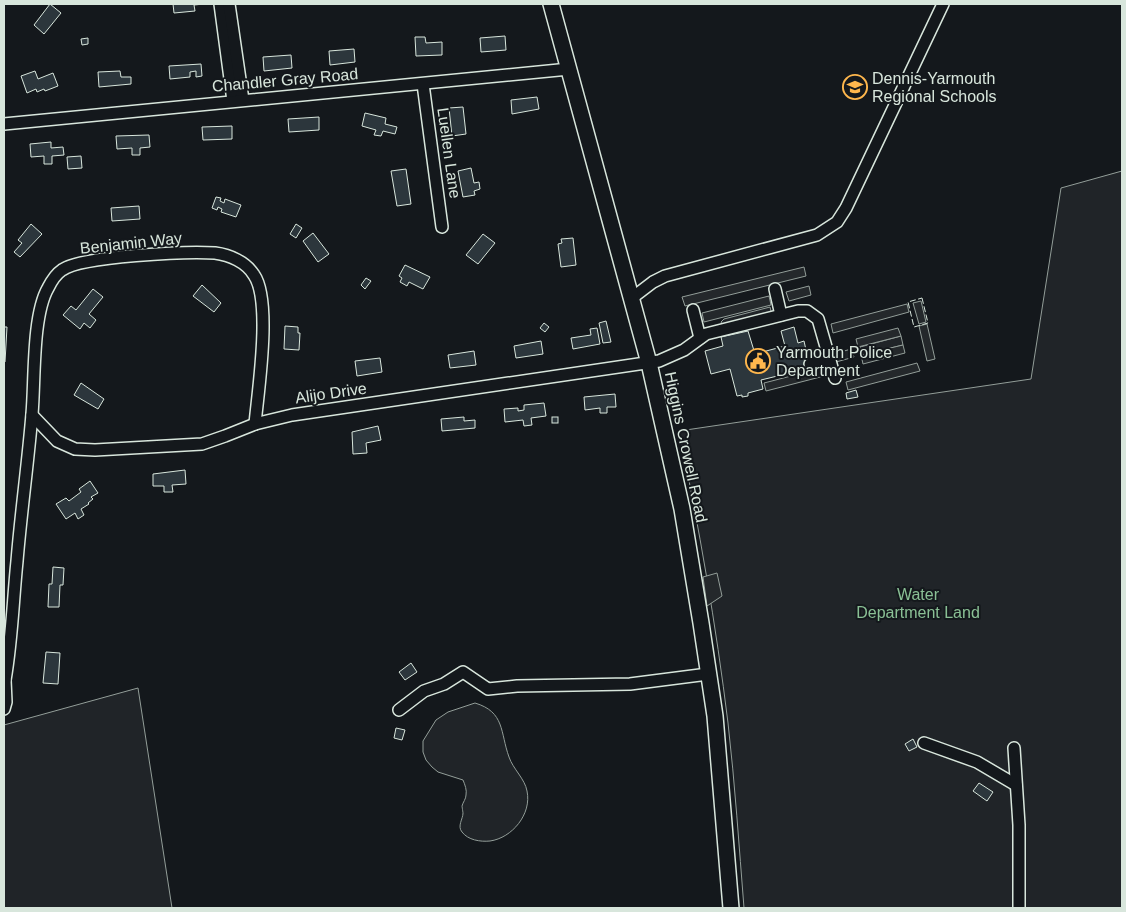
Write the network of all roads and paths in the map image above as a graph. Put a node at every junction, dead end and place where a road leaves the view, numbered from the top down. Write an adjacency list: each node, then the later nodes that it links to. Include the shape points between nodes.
1 (220, 4): 7 (street)
2 (229, 4): 7 (street)
3 (551, 4): 5 (main road, Higgins Crowell Road)
4 (943, 4): 11 (street, via 837,222 817,234 665,276)
5 (568, 69): 6 (street, Chandler Gray Road); 11 (main road, Higgins Crowell Road)
6 (423, 84): 7 (street, Chandler Gray Road); 9 (street, Luellen Lane)
7 (238, 100): 8 (street, Chandler Gray Road)
8 (4, 124)
9 (442, 227)
10 (775, 289): 13 (street)
11 (632, 298): 16 (main road, Higgins Crowell Road)
12 (693, 310): 14 (street)
13 (781, 315): 14 (street, Alijo Drive); 15 (street, Alijo Drive, via 803,310 815,316)
14 (700, 338): 16 (street, Alijo Drive, via 679,353)
15 (830, 359): 17 (street); 18 (street, Alijo Drive)
16 (649, 363): 20 (street, Alijo Drive, via 292,415); 21 (main road, Higgins Crowell Road, via 682,509)
17 (810, 364)
18 (834, 378)
19 (32, 415): 20 (street, Alijo Drive, via 57,442 86,450 202,444); 20 (street, Benjamin Way, via 37,327 42,299 63,269 110,258 194,253 216,254 246,264 261,291 263,315); 22 (street, Benjamin Way)
20 (255, 424)
21 (708, 674): 24 (street, via 630,684 488,689 462,672 444,684 424,691); 28 (main road, Higgins Crowell Road, via 715,716)
22 (5, 681): 23 (street, Benjamin Way)
23 (4, 709)
24 (399, 710)
25 (924, 743): 27 (street, via 978,762)
26 (1014, 748): 27 (street)
27 (1016, 785): 29 (street)
28 (731, 908)
29 (1019, 908)

